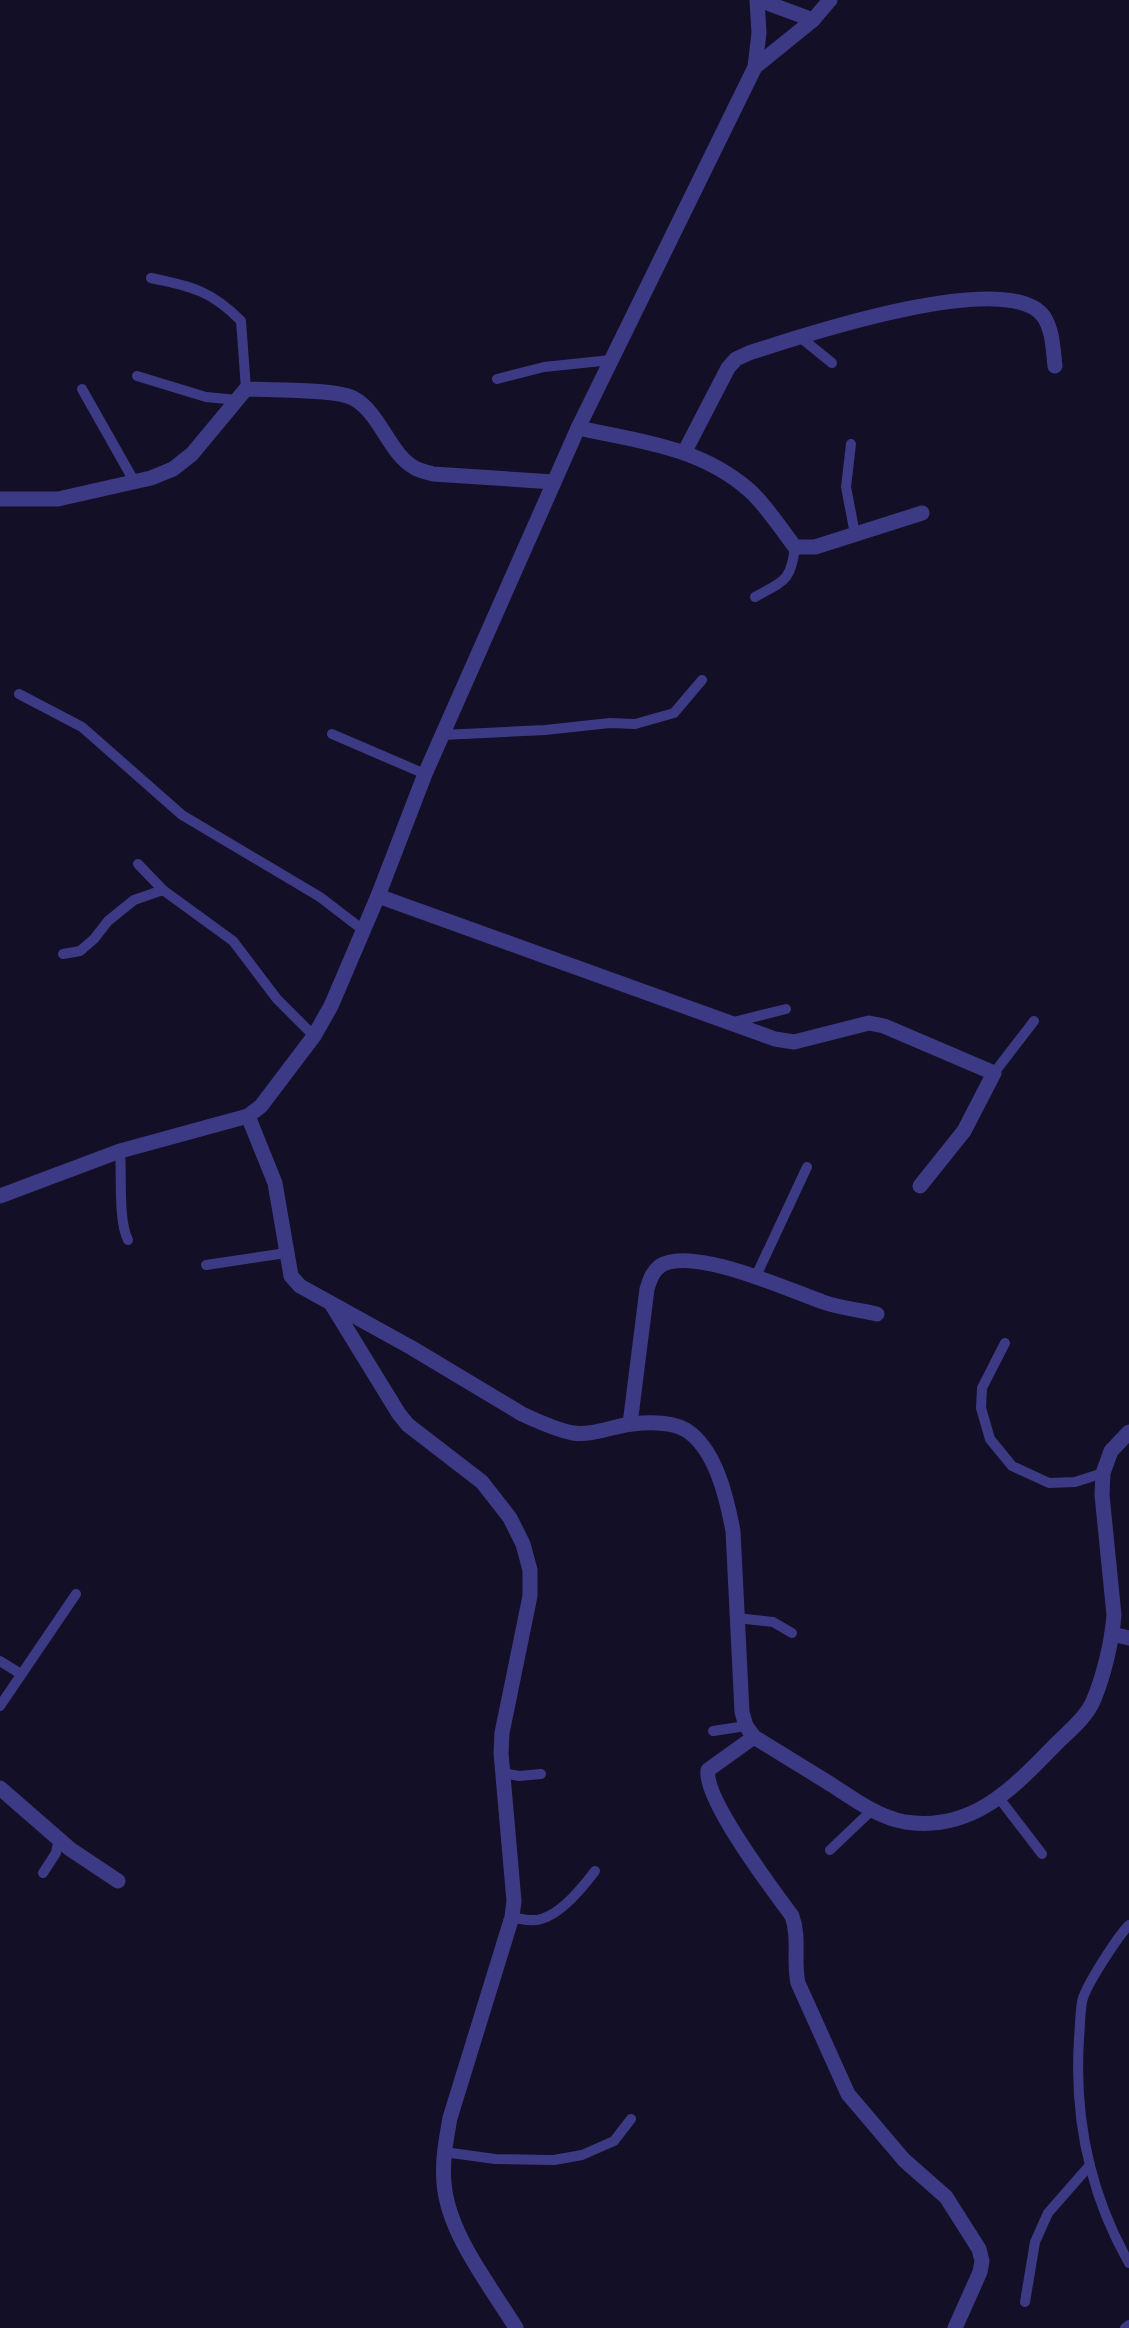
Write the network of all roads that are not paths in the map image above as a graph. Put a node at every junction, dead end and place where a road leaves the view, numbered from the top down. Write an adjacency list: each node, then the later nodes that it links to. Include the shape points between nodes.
1 (758, 0): 3 (street); 4 (street)
2 (830, 0): 3 (street)
3 (813, 20): 4 (street)
4 (755, 67): 7 (street)
5 (151, 278): 13 (lane, via 191,286 213,297 241,321)
6 (800, 337): 8 (lane); 9 (street, via 905,308 954,301 1005,300 1032,307 1044,316); 16 (street, via 736,359)
7 (611, 360): 11 (lane, via 544,367); 14 (street)
8 (832, 363)
9 (1055, 366)
10 (136, 376): 13 (lane, via 206,397)
11 (497, 379)
12 (82, 389): 17 (lane)
13 (242, 395): 17 (street, via 192,454 173,469); 18 (street, via 336,394 353,398 415,469 433,474)
14 (578, 428): 16 (street); 18 (street)
15 (851, 444): 21 (lane, via 846,487)
16 (685, 451): 22 (street, via 720,468 750,490)
17 (134, 481): 19 (street, via 58,499)
18 (554, 482): 27 (street)
19 (0, 499)
20 (922, 513): 21 (street)
21 (855, 534): 22 (street, via 815,547)
22 (795, 547): 23 (lane, via 793,570 780,583)
23 (755, 597)
24 (702, 680): 27 (lane, via 674,713 635,724)
25 (19, 694): 32 (lane, via 82,727 182,815 320,897)
26 (332, 734): 28 (lane)
27 (443, 735): 28 (street)
28 (425, 774): 31 (street)
29 (138, 864): 30 (lane)
30 (163, 890): 33 (lane, via 134,900 80,951); 37 (lane, via 233,941 277,999)
31 (378, 896): 32 (street); 36 (street)
32 (363, 930): 37 (street)
33 (63, 954)
34 (786, 1009): 36 (lane)
35 (1034, 1021): 38 (lane)
36 (729, 1023): 38 (street, via 794,1042 853,1026 877,1024)
37 (314, 1036): 39 (street, via 261,1106)
38 (994, 1073): 42 (street, via 964,1131)
39 (248, 1116): 40 (street); 45 (street, via 275,1184)
40 (120, 1151): 43 (street); 44 (lane, via 122,1213)
41 (807, 1167): 47 (lane)
42 (920, 1186)
43 (0, 1196)
44 (128, 1240)
45 (286, 1253): 46 (lane); 48 (street, via 291,1276 300,1286)
46 (206, 1265)
47 (756, 1276): 49 (street, via 825,1303); 51 (street, via 674,1261 651,1275)
48 (330, 1303): 51 (street, via 537,1421 573,1433); 64 (street, via 399,1414 482,1482 510,1518 523,1544 530,1570 530,1596 502,1733)
49 (877, 1314)
50 (1005, 1342): 53 (lane, via 982,1388 981,1408 990,1439 1012,1466 1049,1483 1075,1482)
51 (630, 1424): 55 (street, via 662,1422 685,1430 703,1446 714,1467 733,1531)
52 (1129, 1432): 53 (street, via 1111,1451)
53 (1103, 1473): 57 (street, via 1114,1615)
54 (76, 1594): 60 (lane)
55 (737, 1618): 56 (lane, via 773,1622); 63 (street, via 742,1712)
56 (792, 1633)
57 (1112, 1634): 58 (street); 67 (street, via 1094,1700 1083,1716)
58 (1129, 1638)
59 (0, 1661): 60 (lane)
60 (21, 1674): 61 (lane)
61 (0, 1706)
62 (713, 1731): 63 (lane)
63 (750, 1732): 68 (street); 84 (street, via 708,1770 708,1783 742,1846 792,1916 798,1983 848,2094 904,2160 946,2197 979,2249 981,2272)
64 (503, 1773): 65 (lane); 75 (street)
65 (541, 1774)
66 (0, 1788): 69 (street)
67 (999, 1798): 68 (street, via 963,1818 934,1822 906,1822); 71 (lane)
68 (872, 1810): 70 (lane)
69 (59, 1838): 73 (lane, via 56,1853); 74 (street)
70 (830, 1850)
71 (1042, 1854)
72 (595, 1871): 75 (lane, via 581,1891 555,1912 542,1919)
73 (43, 1873)
74 (118, 1881)
75 (512, 1917): 78 (street, via 450,2118)
76 (1129, 1925): 79 (lane, via 1118,1936 1082,2000 1077,2070 1081,2129)
77 (632, 2119): 78 (lane, via 614,2141 582,2155 554,2160 495,2159)
78 (444, 2152): 83 (street, via 444,2184 459,2235)
79 (1090, 2165): 80 (lane, via 1096,2192); 81 (lane, via 1048,2213 1035,2242)
80 (1129, 2263)
81 (1025, 2302)
82 (1129, 2325): 85 (lane)
83 (516, 2328)
84 (955, 2328)
85 (1125, 2328)

